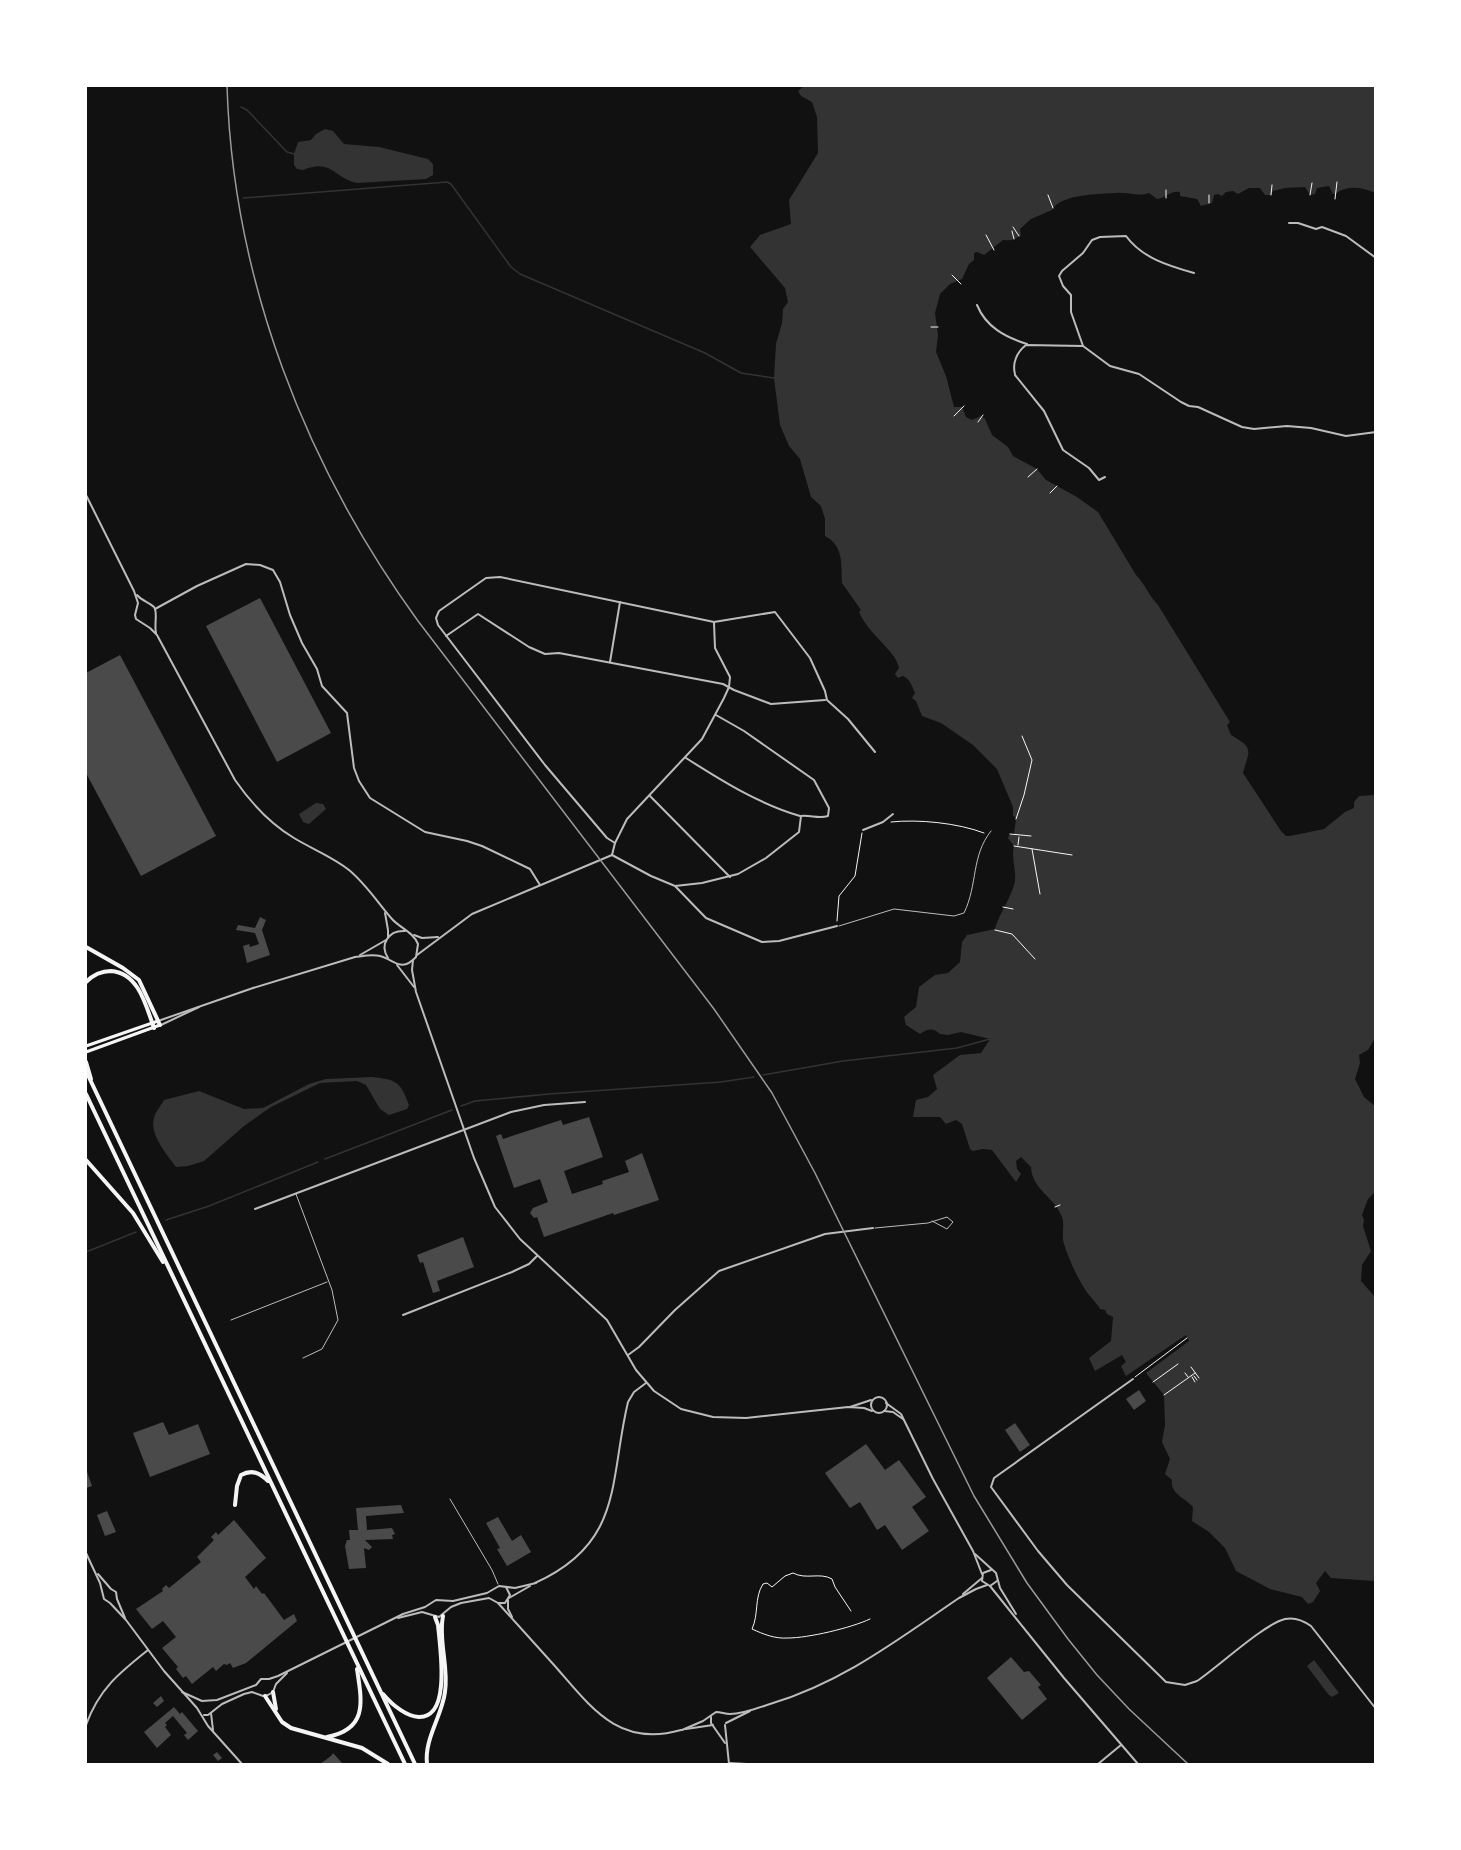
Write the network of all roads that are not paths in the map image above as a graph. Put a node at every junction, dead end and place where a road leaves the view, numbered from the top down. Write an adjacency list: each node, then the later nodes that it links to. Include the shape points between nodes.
1 (1289, 224): 2 (street, via 1322,227 1341,234)
2 (1376, 258)
3 (1194, 273): 6 (street, via 1156,260 1126,236 1092,240 1059,276 1071,295 1071,312)
4 (977, 305): 5 (street, via 986,321 1004,335)
5 (1030, 344): 6 (street); 8 (street, via 1022,348 1014,361 1015,374 1044,411 1066,454 1089,468 1099,480)
6 (1083, 346): 7 (street, via 1110,366 1139,374 1181,402 1242,427 1311,428 1346,436)
7 (1376, 432)
8 (1105, 477)
9 (86, 495): 10 (street)
10 (134, 591): 12 (street); 13 (street)
11 (620, 602): 16 (street); 19 (street, via 490,576 439,611 436,621); 20 (street)
12 (147, 603): 13 (street); 14 (street)
13 (138, 607): 17 (street, via 136,619)
14 (155, 609): 15 (street); 34 (street, via 246,564 273,570 322,686 347,713 354,768 370,798 425,832 482,846 530,869)
15 (154, 621): 17 (street); 18 (street)
16 (714, 622): 21 (street, via 714,642 729,674); 22 (street, via 775,612 810,658)
17 (146, 625): 18 (street)
18 (157, 635): 36 (street, via 235,780 254,805 280,829 350,871)
19 (446, 636): 20 (street, via 478,614 538,651); 31 (street, via 545,765)
20 (610, 662): 21 (street)
21 (729, 687): 22 (street, via 777,705); 23 (street)
22 (827, 700): 24 (street)
23 (716, 715): 25 (street); 28 (street, via 814,780 829,808 828,816)
24 (875, 752)
25 (686, 758): 26 (street); 28 (street, via 749,796)
26 (650, 795): 31 (street, via 627,819); 33 (street)
27 (893, 814): 29 (street)
28 (801, 816): 33 (street, via 799,832 766,858)
29 (863, 830)
30 (991, 831): 37 (lane, via 979,849 972,893 964,913 954,916 894,909)
31 (615, 843): 32 (street)
32 (612, 855): 34 (street); 35 (street)
33 (730, 877): 35 (street)
34 (540, 885): 40 (street, via 472,914)
35 (675, 886): 37 (street, via 706,918 762,942)
36 (384, 910): 38 (street); 41 (street)
37 (837, 926)
38 (408, 932): 39 (street); 41 (street, via 395,932)
39 (412, 934): 40 (street); 43 (street, via 418,944)
40 (441, 937): 43 (street)
41 (387, 939): 44 (street); 45 (street, via 385,953)
42 (86, 947): 50 (highway, via 139,980)
43 (417, 955): 46 (street)
44 (355, 957): 45 (street); 50 (street)
45 (390, 960): 47 (street)
46 (413, 960): 47 (street); 49 (street)
47 (393, 963): 49 (street, via 405,973)
48 (86, 982): 51 (highway, via 104,971 124,974 138,987)
49 (416, 992): 59 (street)
50 (159, 1023): 51 (main road)
51 (153, 1025): 52 (main road); 53 (main road)
52 (86, 1046)
53 (86, 1052)
54 (86, 1062): 57 (highway)
55 (86, 1071): 57 (highway)
56 (86, 1094): 67 (highway)
57 (99, 1100): 118 (highway)
58 (585, 1102): 59 (street, via 544,1105)
59 (464, 1130): 61 (street); 65 (street, via 495,1207)
60 (86, 1160): 67 (highway, via 141,1224)
61 (296, 1194): 62 (street); 66 (lane)
62 (255, 1209)
63 (932, 1221): 63 (lane, via 947,1217 953,1222 947,1228); 64 (lane)
64 (873, 1228): 70 (street, via 825,1234 719,1271)
65 (537, 1256): 68 (street, via 512,1272); 70 (street, via 604,1316)
66 (329, 1281): 69 (lane); 71 (lane, via 338,1320 322,1349)
67 (177, 1286): 80 (highway)
68 (403, 1315)
69 (231, 1320)
70 (628, 1354): 73 (street)
71 (303, 1358)
72 (1133, 1379): 126 (street, via 994,1478 991,1487 1038,1551 1067,1586 1166,1682 1185,1685 1197,1681 1272,1624 1287,1618 1311,1626)
73 (646, 1383): 76 (street, via 681,1409 713,1417 754,1417); 89 (street, via 628,1402 605,1519 586,1549)
74 (873, 1400): 75 (street, via 880,1397); 76 (street); 77 (street)
75 (886, 1403): 78 (street); 79 (street, via 897,1409)
76 (848, 1407): 77 (street)
77 (872, 1411): 78 (street)
78 (884, 1411): 79 (street)
79 (905, 1421): 83 (street)
80 (272, 1486): 82 (highway, via 258,1473 245,1473 238,1482); 113 (highway)
81 (450, 1498): 90 (lane)
82 (236, 1505)
83 (973, 1551): 86 (street); 87 (street)
84 (86, 1553): 85 (street)
85 (94, 1569): 93 (street); 95 (street)
86 (993, 1570): 87 (street); 88 (street)
87 (982, 1576): 91 (street); 96 (street)
88 (998, 1578): 91 (street); 111 (street)
89 (536, 1583): 92 (street); 98 (street)
90 (499, 1586): 92 (street); 94 (street)
91 (988, 1586): 96 (street); 111 (street)
92 (506, 1587): 98 (street)
93 (111, 1589): 95 (street); 97 (street)
94 (493, 1590): 99 (street); 100 (street)
95 (104, 1593): 101 (street, via 104,1599)
96 (958, 1598): 125 (street, via 844,1674 804,1694)
97 (117, 1599): 101 (street); 109 (street)
98 (508, 1599): 102 (street); 108 (street)
99 (494, 1600): 102 (street); 104 (street, via 485,1598)
100 (444, 1602): 103 (street, via 436,1600); 104 (street)
101 (110, 1603): 109 (street)
102 (498, 1603): 108 (street)
103 (430, 1604): 105 (street); 110 (street)
104 (447, 1610): 106 (street)
105 (430, 1613): 107 (street); 110 (street)
106 (444, 1616): 107 (street); 144 (highway, via 446,1688 428,1746)
107 (435, 1617): 118 (highway, via 441,1685 432,1709 422,1717 407,1715)
108 (514, 1619): 136 (street, via 589,1705 609,1722 645,1734)
109 (126, 1620): 112 (street)
110 (392, 1620): 114 (street)
111 (1022, 1624): 138 (street)
112 (148, 1650): 119 (street); 133 (street, via 106,1686)
113 (356, 1662): 137 (highway, via 361,1704 356,1722 345,1732); 142 (highway)
114 (292, 1669): 115 (street); 117 (street)
115 (269, 1679): 116 (street, via 261,1679); 117 (street)
116 (256, 1685): 120 (street); 123 (street)
117 (273, 1689): 121 (street); 128 (highway)
118 (379, 1689): 143 (highway)
119 (182, 1692): 122 (street); 124 (street)
120 (258, 1693): 121 (street); 127 (street, via 244,1694)
121 (265, 1696): 128 (highway)
122 (202, 1701): 123 (street); 124 (street)
123 (209, 1701): 127 (street)
124 (197, 1708): 130 (street)
125 (755, 1709): 129 (street); 132 (street)
126 (1376, 1709)
127 (212, 1711): 130 (street); 135 (street)
128 (277, 1713): 137 (highway, via 291,1728)
129 (724, 1713): 131 (street); 132 (street)
130 (202, 1715): 135 (street)
131 (712, 1715): 134 (street); 136 (street)
132 (725, 1724): 134 (street); 139 (street)
133 (86, 1725)
134 (714, 1726): 136 (street); 139 (street)
135 (213, 1730): 140 (street)
136 (682, 1730)
137 (327, 1737): 141 (highway, via 362,1748)
138 (1121, 1745): 147 (street); 148 (street)
139 (727, 1747): 145 (street)
140 (242, 1764)
141 (388, 1764)
142 (405, 1764)
143 (414, 1764)
144 (427, 1764)
145 (729, 1764): 146 (street)
146 (747, 1764)
147 (1098, 1764)
148 (1138, 1764)

